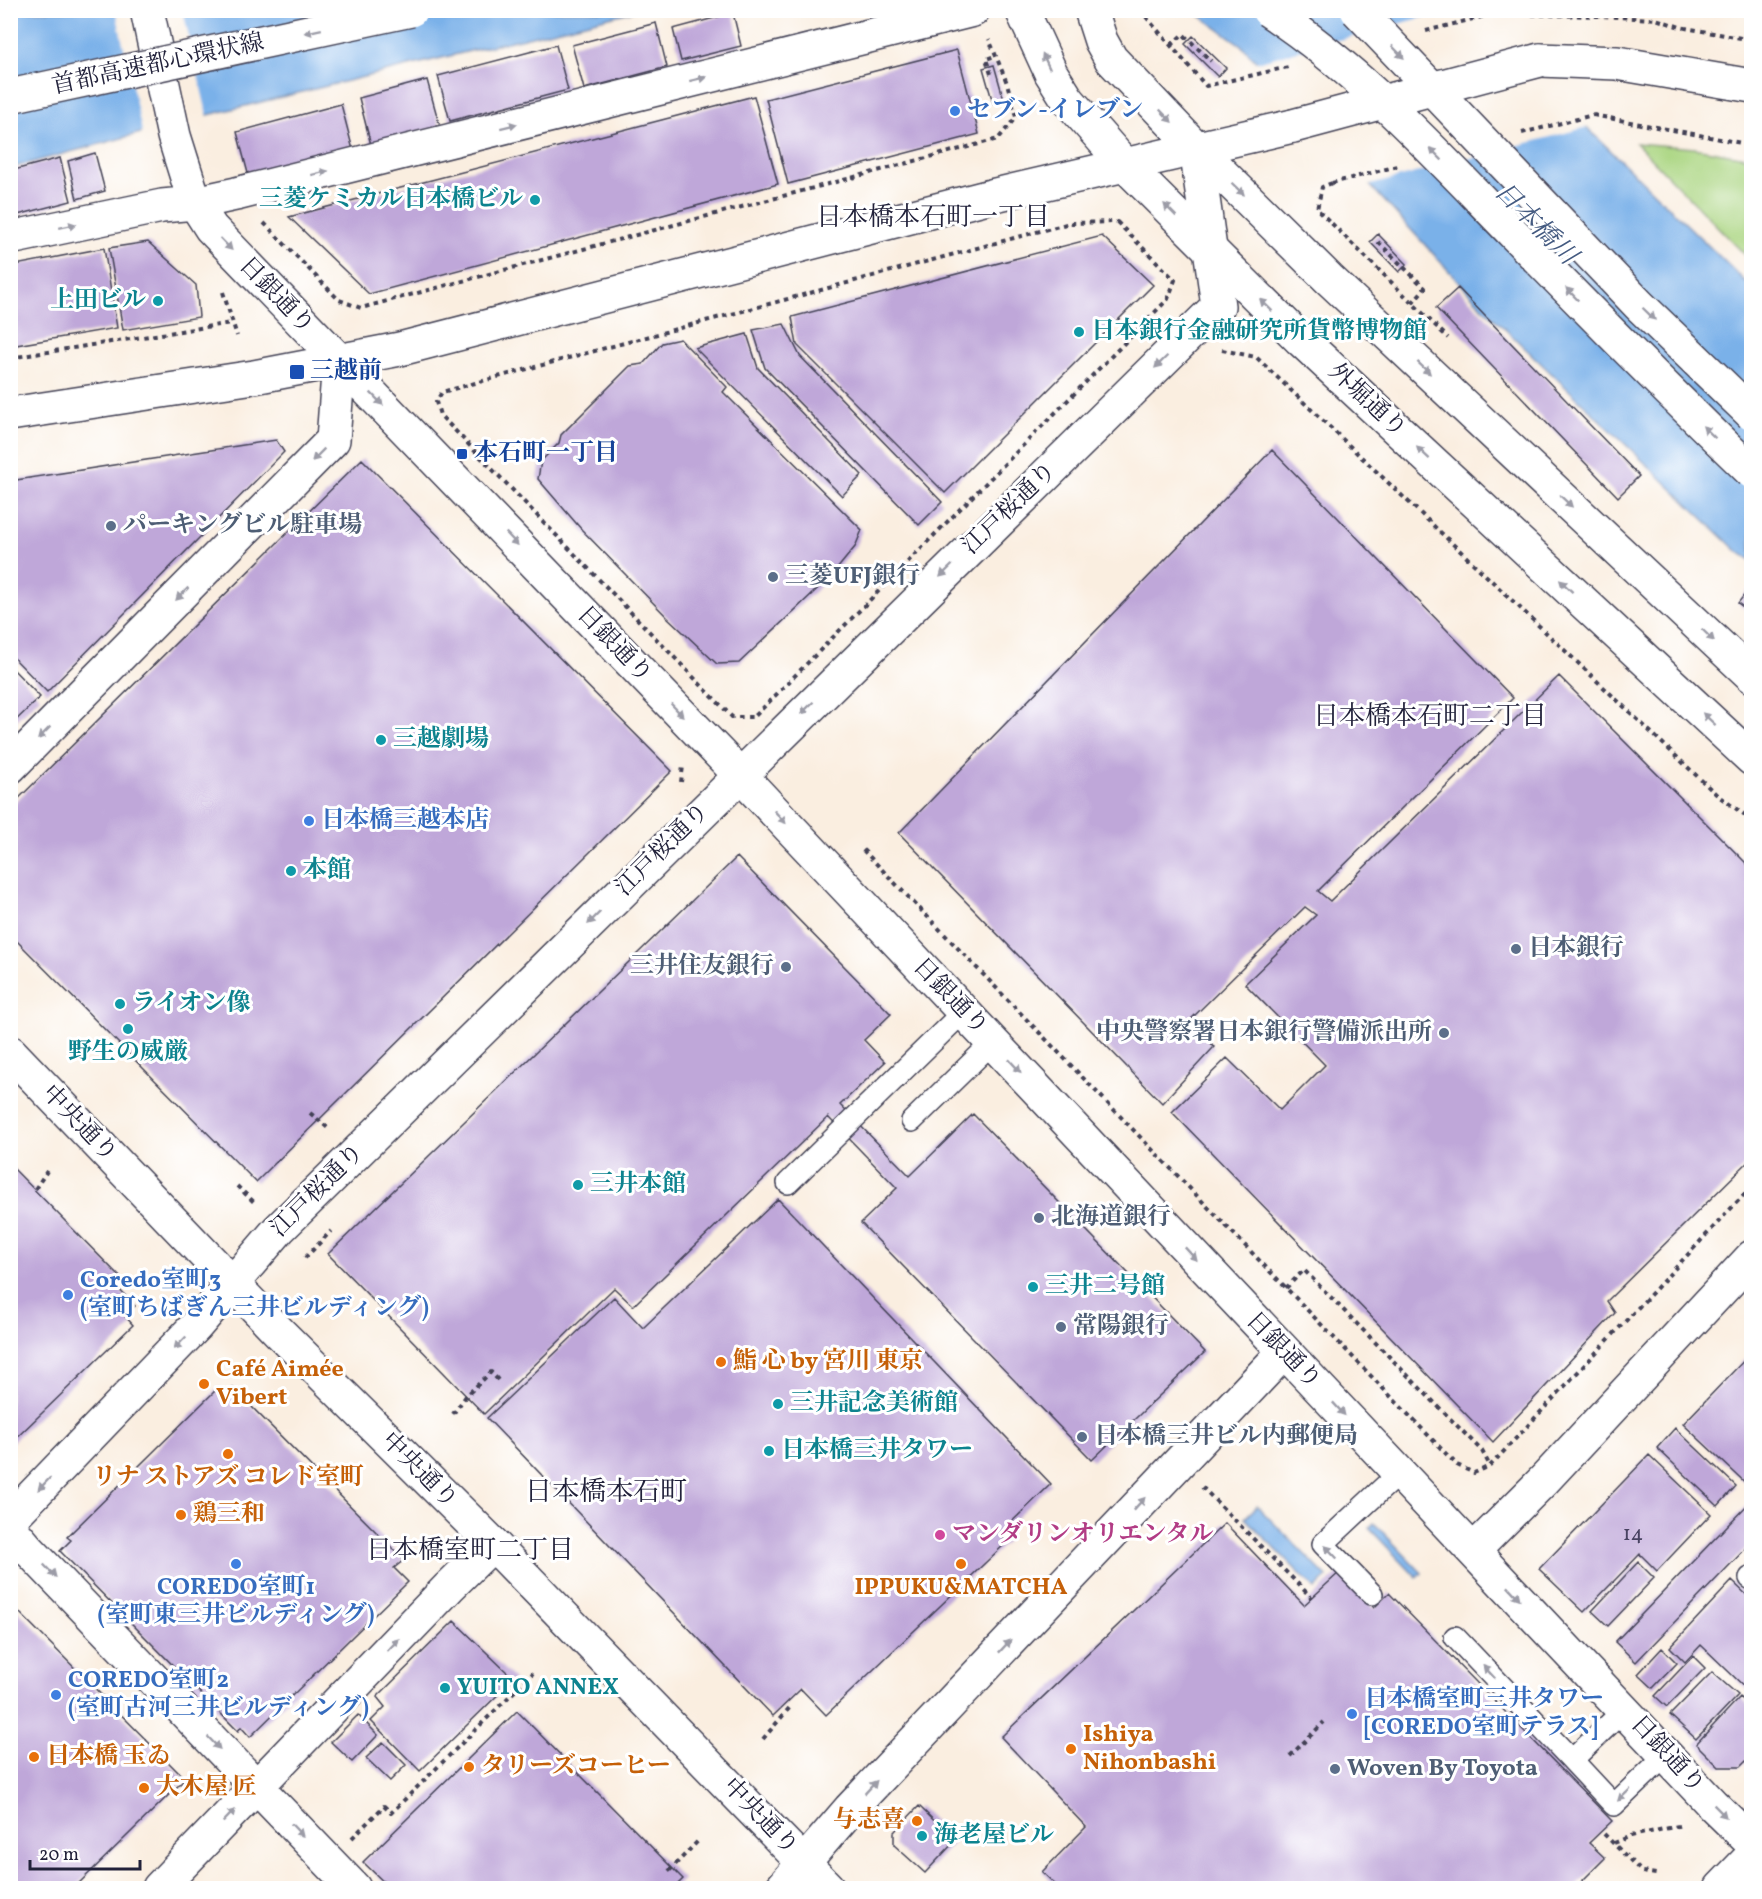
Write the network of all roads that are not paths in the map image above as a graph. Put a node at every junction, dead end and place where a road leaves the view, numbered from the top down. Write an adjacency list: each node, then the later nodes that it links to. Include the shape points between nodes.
1 (147, 10): 12 (main road, 日銀通り, via 174,136)
2 (411, 10): 9 (main road, 首都高速都心環状線, one-way to 9, bridge)
3 (1022, 10): 11 (main road, 外堀通り, one-way to 3, via 1068,100)
4 (1268, 10): 18 (main road, one-way to 4, bridge, via 1644,368 1436,154 1362,84)
5 (1357, 10): 17 (main road, one-way to 17, bridge, via 1639,305)
6 (981, 24): 12 (main road, one-way to 6)
7 (1096, 26): 10 (main road, one-way to 10, via 1111,59)
8 (1752, 86): 10 (main road, bridge, via 1617,63 1540,60)
9 (10, 96)
10 (1196, 148): 11 (main road); 14 (main road, 江戸桜通り); 19 (main road, one-way to 19, via 1329,279)
11 (1125, 165): 14 (main road, 外堀通り, one-way to 11); 15 (main road, via 400,349)
12 (195, 204): 13 (main road, one-way to 12, via 162,206); 15 (main road, 日銀通り, one-way to 15, via 211,228)
13 (10, 238)
14 (1211, 252): 20 (main road, 外堀通り, one-way to 14); 22 (main road, 江戸桜通り, one-way to 22, via 1218,306)
15 (339, 361): 16 (main road); 21 (main road, one-way to 21, via 333,440); 22 (main road, 日銀通り, one-way to 22)
16 (10, 414)
17 (1752, 414)
18 (1752, 472)
19 (1752, 676)
20 (1752, 759)
21 (10, 767)
22 (740, 775): 23 (main road, 日銀通り, one-way to 23); 29 (main road, 江戸桜通り, one-way to 29, via 279,1229)
23 (963, 1011): 24 (main road, 日銀通り); 27 (lane)
24 (993, 1042): 26 (lane); 30 (main road, 日銀通り, one-way to 30)
25 (10, 1052): 29 (main road, 中央通り)
26 (912, 1121)
27 (788, 1183)
28 (1752, 1257): 35 (main road)
29 (232, 1284): 32 (main road, 江戸桜通り, one-way to 32); 34 (main road, 中央通り)
30 (1284, 1352): 31 (main road, 日銀通り, one-way to 31); 44 (main road, one-way to 30, via 858,1801)
31 (1399, 1473): 35 (main road, 日銀通り); 36 (lane, one-way to 31, via 1323,1544)
32 (10, 1519)
33 (10, 1528): 41 (main road, one-way to 41)
34 (493, 1544): 41 (main road, one-way to 34); 44 (main road, 中央通り)
35 (1474, 1551): 38 (main road, 日銀通り, one-way to 38)
36 (1372, 1594)
37 (1455, 1636): 40 (lane, one-way to 37)
38 (1624, 1710): 39 (main road, 日銀通り); 40 (lane)
39 (1666, 1755): 40 (lane, one-way to 40, via 1614,1805); 42 (main road, 日銀通り, one-way to 42)
40 (1572, 1760)
41 (256, 1787): 45 (main road, one-way to 41); 46 (main road, one-way to 46)
42 (1752, 1843)
43 (1752, 1856): 49 (main road)
44 (805, 1863): 47 (main road); 48 (main road, 中央通り)
45 (159, 1888)
46 (354, 1888)
47 (782, 1888)
48 (828, 1888)
49 (1721, 1888)

